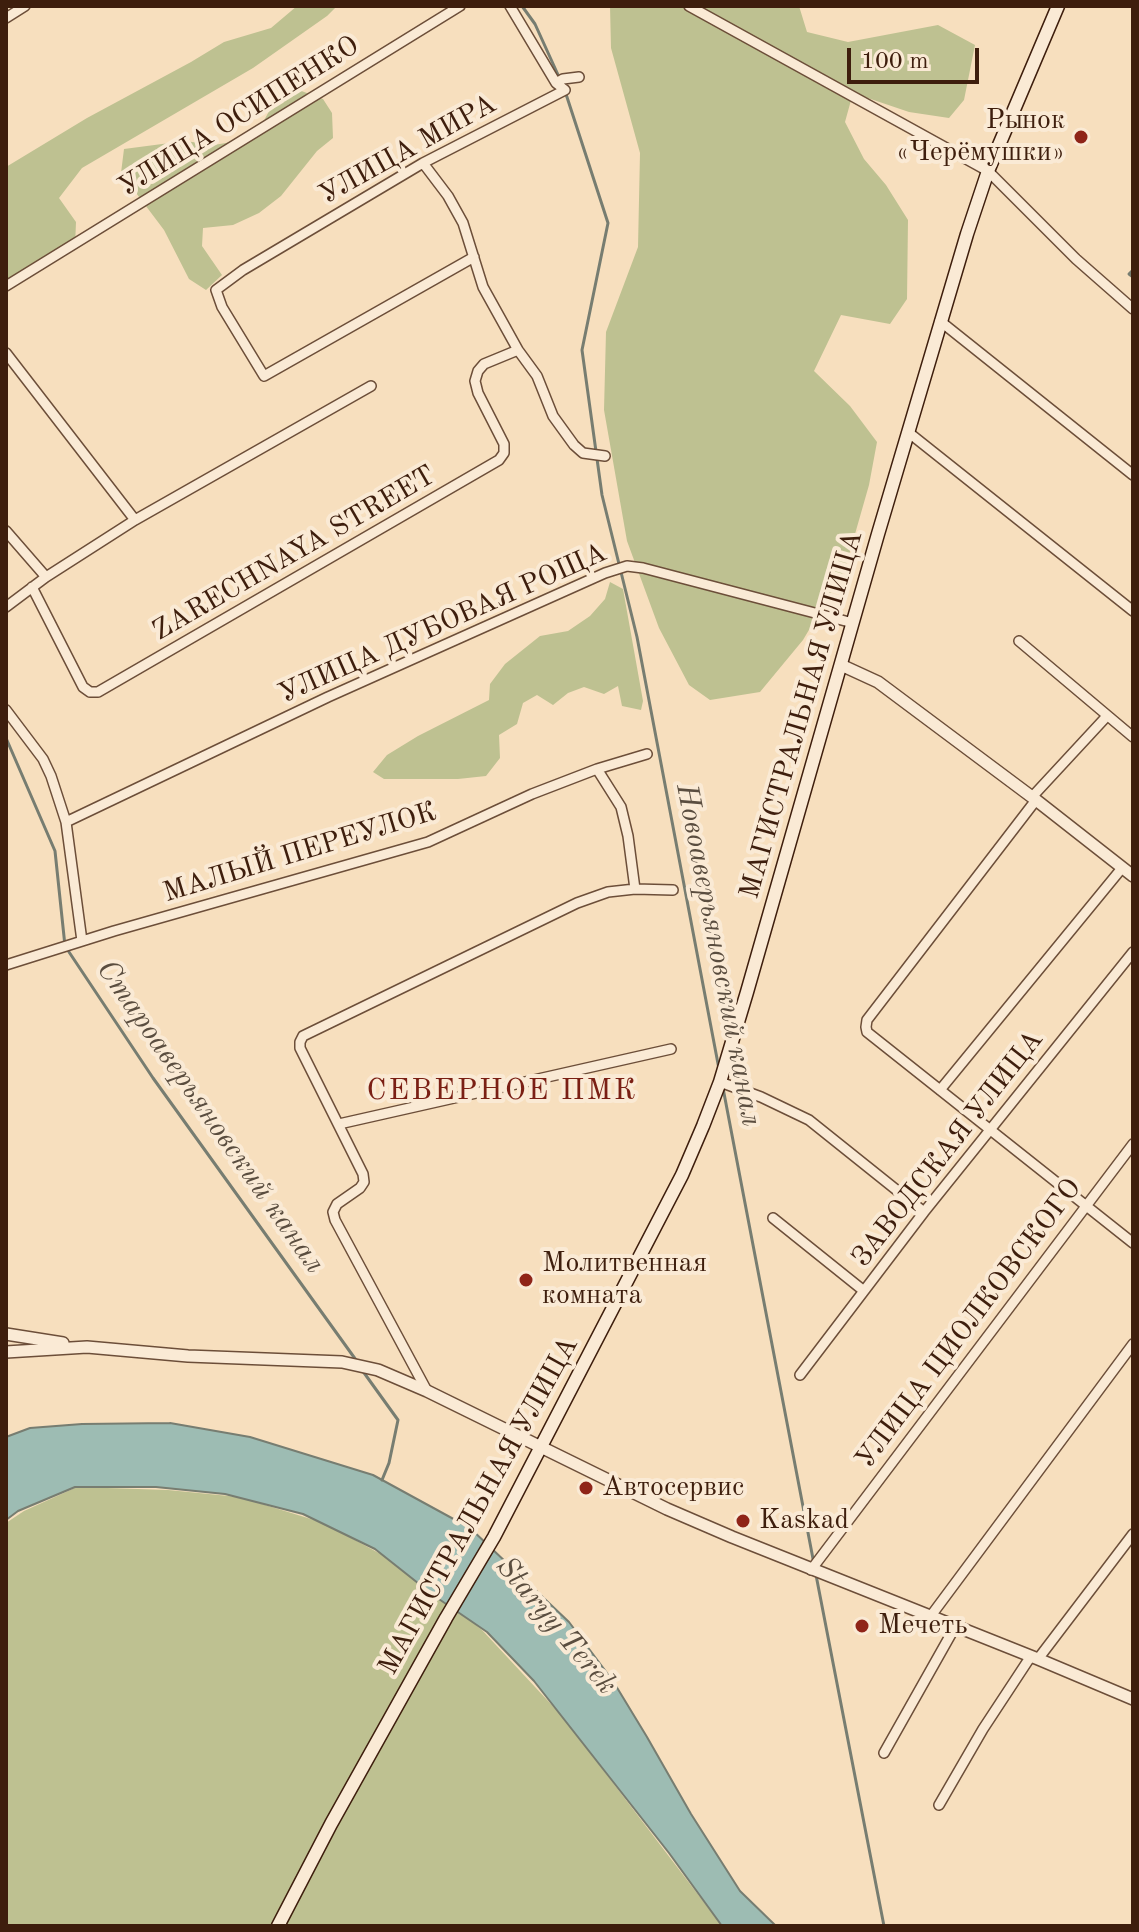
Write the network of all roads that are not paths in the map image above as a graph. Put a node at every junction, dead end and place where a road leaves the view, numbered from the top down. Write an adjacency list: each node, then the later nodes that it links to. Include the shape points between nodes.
1 (25, 6): 6 (street)
2 (460, 6): 12 (street)
3 (510, 6): 8 (street)
4 (689, 6): 10 (street)
5 (1058, 6): 10 (main road, МАГИСТРАЛЬНАЯ УЛИЦА)
6 (6, 18)
7 (579, 77): 8 (street)
8 (556, 83): 9 (street, УЛИЦА МИРА, via 565,90)
9 (423, 163): 11 (street, via 463,223); 11 (street, УЛИЦА МИРА, via 243,270 216,290 222,307 264,376)
10 (988, 171): 13 (street); 14 (main road, МАГИСТРАЛЬНАЯ УЛИЦА)
11 (474, 257): 15 (street, via 483,287)
12 (6, 286)
13 (1133, 309)
14 (940, 321): 18 (main road, МАГИСТРАЛЬНАЯ УЛИЦА); 20 (street)
15 (518, 350): 19 (street, via 574,445 583,453); 24 (street, ZARECHNAYA STREET, via 484,364 475,381 504,444 499,460 98,692 83,687)
16 (6, 353): 21 (street)
17 (371, 386): 21 (street)
18 (908, 432): 26 (street); 27 (main road, МАГИСТРАЛЬНАЯ УЛИЦА)
19 (605, 456)
20 (1133, 475)
21 (135, 520): 23 (street)
22 (6, 531): 23 (street)
23 (46, 577): 24 (street)
24 (32, 587): 25 (street)
25 (6, 607)
26 (1133, 611)
27 (853, 623): 29 (main road, МАГИСТРАЛЬНАЯ УЛИЦА); 36 (street, УЛИЦА ДУБОВАЯ РОЩА, via 627,566 343,691)
28 (1019, 641): 31 (street)
29 (841, 665): 35 (street, via 878,682); 45 (main road, МАГИСТРАЛЬНАЯ УЛИЦА)
30 (6, 710): 36 (street, via 43,759)
31 (1107, 716): 32 (street); 35 (street)
32 (1133, 737)
33 (647, 754): 34 (street, МАЛЫЙ ПЕРЕУЛОК)
34 (597, 769): 39 (street, via 621,807); 41 (street, МАЛЫЙ ПЕРЕУЛОК, via 428,842)
35 (1034, 798): 37 (street); 46 (street, via 867,1020 867,1032)
36 (66, 822): 41 (street)
37 (1122, 868): 38 (street); 46 (street, ЗАВОДСКАЯ УЛИЦА)
38 (1133, 876)
39 (635, 889): 40 (street); 47 (street, via 577,903 303,1036 300,1048)
40 (673, 890)
41 (82, 941): 43 (street, МАЛЫЙ ПЕРЕУЛОК)
42 (1133, 952): 48 (street, ЗАВОДСКАЯ УЛИЦА)
43 (6, 965)
44 (671, 1049): 47 (street)
45 (720, 1082): 51 (street, via 809,1120); 61 (main road, МАГИСТРАЛЬНАЯ УЛИЦА, via 682,1175)
46 (940, 1090): 48 (street)
47 (339, 1124): 60 (street, via 364,1182 337,1204 335,1220)
48 (990, 1129): 50 (street); 51 (street, ЗАВОДСКАЯ УЛИЦА)
49 (1133, 1144): 50 (street, УЛИЦА ЦИОЛКОВСКОГО)
50 (1085, 1205): 53 (street); 63 (street, УЛИЦА ЦИОЛКОВСКОГО)
51 (924, 1212): 54 (street, ЗАВОДСКАЯ УЛИЦА)
52 (773, 1218): 54 (street)
53 (1133, 1243)
54 (864, 1291): 59 (street, ЗАВОДСКАЯ УЛИЦА)
55 (6, 1334): 57 (street)
56 (1133, 1344): 64 (street)
57 (87, 1347): 58 (street); 60 (street, via 342,1362 378,1370)
58 (6, 1352)
59 (800, 1375)
60 (427, 1391): 61 (street)
61 (540, 1447): 63 (street); 70 (main road, МАГИСТРАЛЬНАЯ УЛИЦА)
62 (1133, 1534): 66 (street)
63 (811, 1570): 64 (street)
64 (930, 1617): 65 (street)
65 (955, 1627): 66 (street); 68 (street)
66 (1034, 1658): 67 (street); 69 (street, via 983,1729)
67 (1133, 1699)
68 (884, 1753)
69 (939, 1805)
70 (278, 1926)

